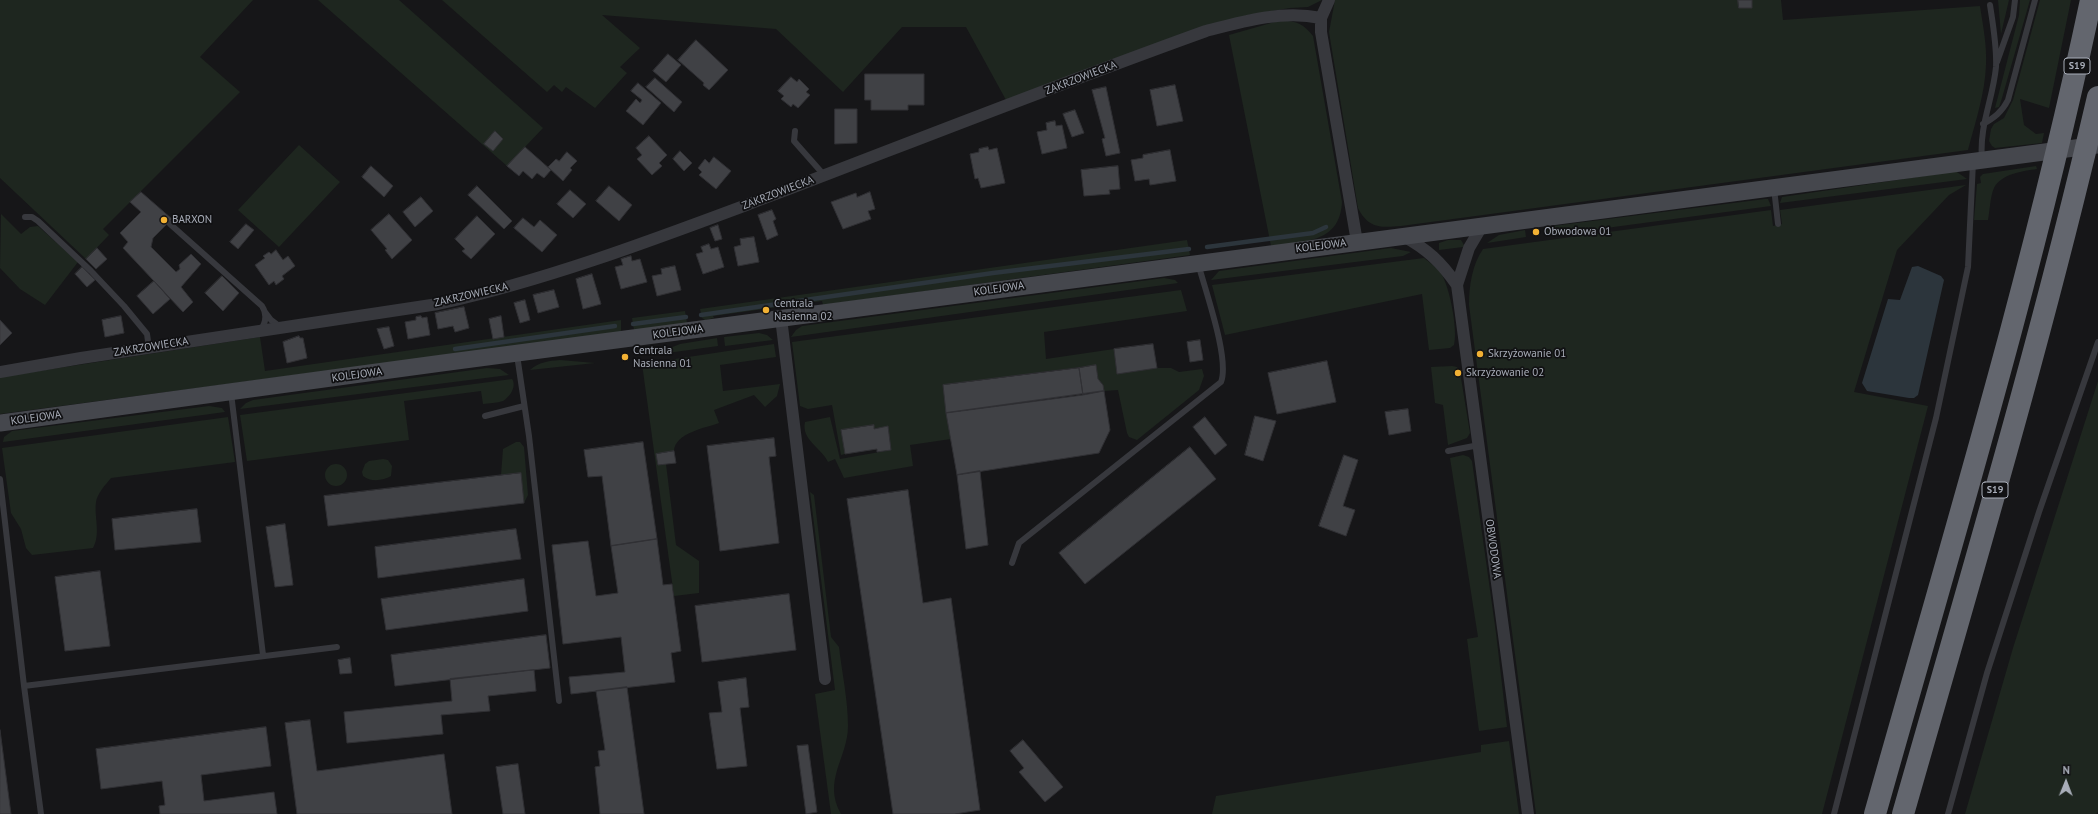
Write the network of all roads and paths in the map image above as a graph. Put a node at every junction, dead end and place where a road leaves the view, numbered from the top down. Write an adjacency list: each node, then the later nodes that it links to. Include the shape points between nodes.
1 (1329, 0): 6 (street)
2 (2016, 0): 7 (lane)
3 (2035, 0): 9 (lane, via 2008,100 2000,113)
4 (2091, 0): 48 (highway, S19, via 2011,331)
5 (1990, 5): 7 (lane)
6 (1321, 18): 14 (street, ZAKRZOWIECKA, via 1299,14 1277,15 1206,31); 21 (street, via 1321,32)
7 (1996, 67): 9 (lane)
8 (2098, 97): 11 (highway, S19)
9 (1983, 124): 13 (lane)
10 (795, 131): 14 (lane, via 794,141)
11 (2095, 136): 12 (highway, S19)
12 (2078, 156): 13 (street, KOLEJOWA); 49 (highway, S19, via 2013,428)
13 (1978, 161): 15 (street, KOLEJOWA); 47 (lane, via 1968,267 1937,411)
14 (824, 175): 26 (street, ZAKRZOWIECKA, via 690,226 520,284 438,304)
15 (1774, 188): 18 (lane); 19 (street, KOLEJOWA)
16 (25, 217): 29 (lane, via 32,217 38,221 115,296 147,334)
17 (170, 224): 24 (lane, via 255,299)
18 (1778, 224)
19 (1482, 226): 20 (street, KOLEJOWA); 23 (street, OBWODOWA, via 1469,248)
20 (1403, 236): 21 (street, KOLEJOWA); 23 (street, OBWODOWA, via 1422,247 1444,266)
21 (1357, 242): 22 (street, KOLEJOWA)
22 (1198, 262): 25 (street, KOLEJOWA); 39 (lane, via 1218,336 1223,368 1221,382 1020,543)
23 (1457, 285): 36 (street, OBWODOWA)
24 (265, 312): 26 (lane, via 274,324); 27 (lane, via 264,324)
25 (781, 318): 30 (street, KOLEJOWA); 42 (street)
26 (283, 328): 27 (street, ZAKRZOWIECKA)
27 (260, 331): 29 (street, ZAKRZOWIECKA)
28 (2098, 342): 50 (lane, via 2039,512 1990,666)
29 (149, 348): 31 (street, ZAKRZOWIECKA)
30 (517, 353): 32 (street, KOLEJOWA); 33 (lane)
31 (0, 372)
32 (231, 391): 35 (street, KOLEJOWA); 41 (lane)
33 (524, 406): 34 (lane); 44 (lane)
34 (485, 416)
35 (0, 423)
36 (1479, 446): 37 (lane); 46 (street, OBWODOWA)
37 (1448, 451)
38 (0, 479): 43 (lane)
39 (1012, 563)
40 (337, 647): 41 (lane)
41 (263, 655): 43 (lane)
42 (825, 679)
43 (24, 686): 45 (lane)
44 (559, 702)
45 (42, 814)
46 (1528, 814)
47 (1834, 814)
48 (1875, 814)
49 (1903, 814)
50 (1948, 814)

